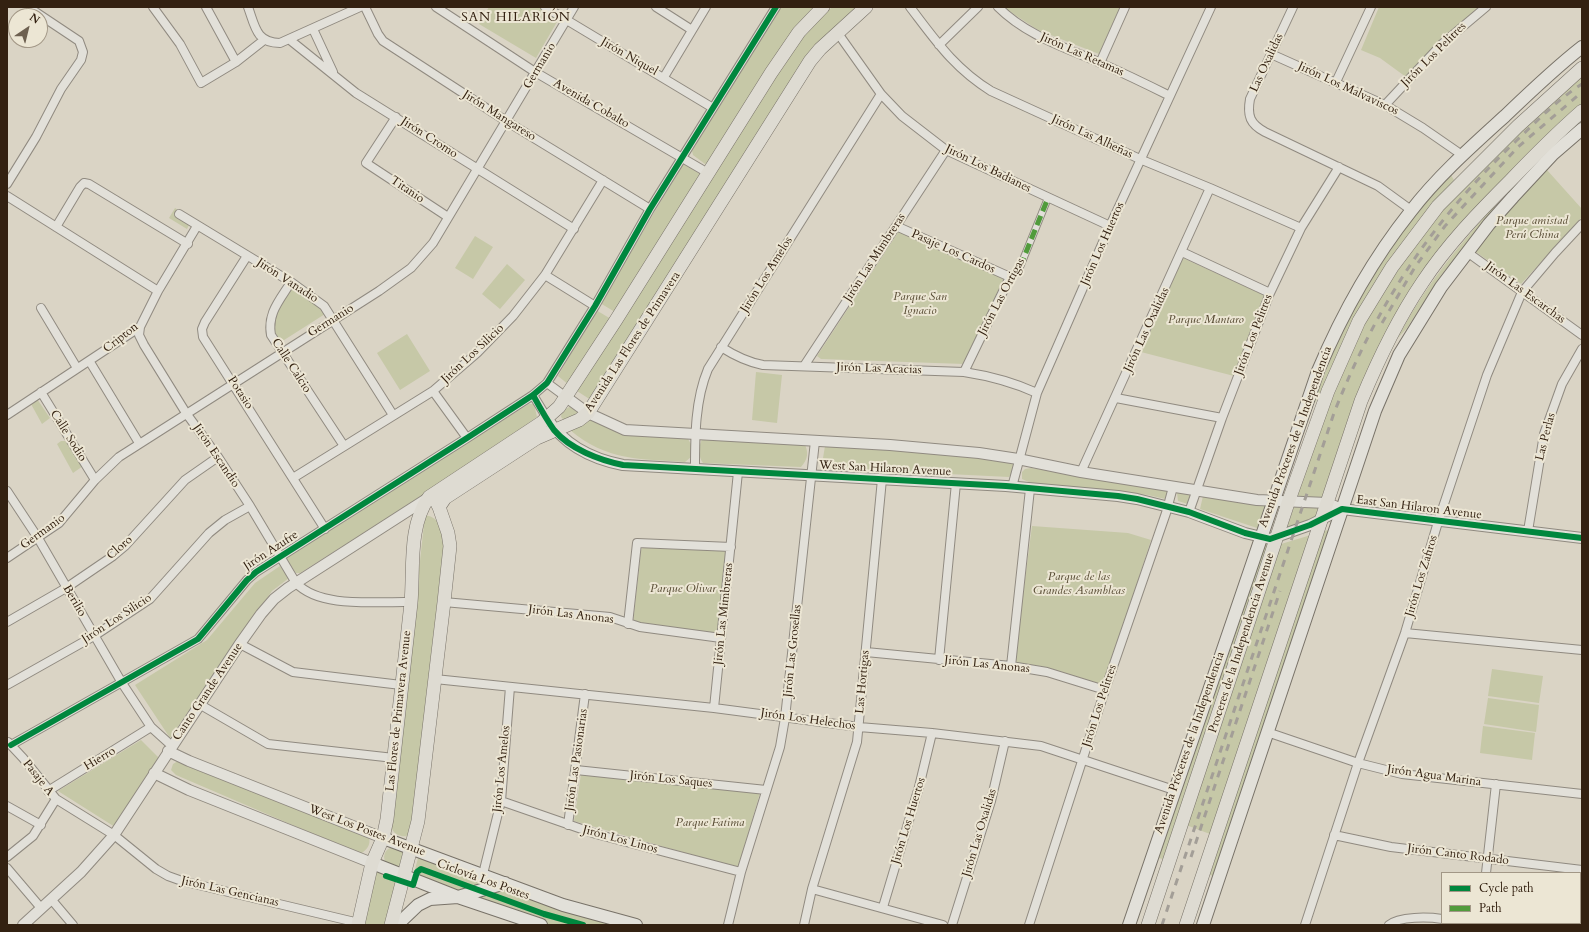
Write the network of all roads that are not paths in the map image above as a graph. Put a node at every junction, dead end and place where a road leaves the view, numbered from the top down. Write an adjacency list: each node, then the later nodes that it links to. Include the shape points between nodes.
1 (153, 7): 32 (street, via 180,44 202,83)
2 (206, 7): 32 (street)
3 (248, 7): 27 (street, via 259,35)
4 (360, 7): 24 (street)
5 (365, 7): 45 (street, Jirón Mangareso, via 383,41)
6 (436, 7): 35 (street, Avenida Cobalto)
7 (545, 7): 23 (street, Jirón Niquel)
8 (574, 7): 23 (street, Germanio)
9 (656, 7): 25 (street)
10 (706, 7): 25 (street)
11 (776, 7): 42 (street, Jirón Azufre)
12 (823, 7): 53 (main road, via 792,41)
13 (866, 7): 26 (main road, Avenida Las Flores de Primavera)
14 (910, 7): 29 (street, Jirón Las Alheñas)
15 (978, 7): 29 (street)
16 (998, 7): 33 (street, Jirón Las Retamas, via 1015,23 1029,31)
17 (1124, 7): 33 (street)
18 (1211, 7): 40 (street, Jirón Los Huertos)
19 (1292, 7): 31 (street, Las Oxalidas)
20 (1371, 7): 38 (street)
21 (1486, 7): 41 (street, Jirón Los Pelitres, via 1442,44)
22 (48, 20): 55 (street, via 79,41 83,52 81,60)
23 (566, 21): 35 (street, Germanio); 37 (street, Jirón Niquel)
24 (313, 29): 28 (street); 36 (street)
25 (692, 30): 37 (street)
26 (837, 32): 39 (street, Jirón Los Badianes); 101 (main road, Avenida Las Flores de Primavera, via 810,61)
27 (264, 40): 28 (street, via 272,43); 32 (street)
28 (290, 40): 36 (street, Jirón Cromo)
29 (939, 45): 50 (street, Jirón Las Alheñas, via 952,61 991,91)
30 (1582, 47): 48 (main road, Avenida Próceres de la Independencia)
31 (1271, 54): 38 (street, Jirón Los Malvaviscos); 51 (street, Las Oxalidas, via 1250,99 1250,120 1257,128)
32 (236, 62)
33 (1100, 63): 40 (street, Jirón Las Retamas)
34 (1582, 68): 128 (main road, Proceres de la Independencia Avenue, via 1464,178 1422,225 1392,267 1347,345)
35 (536, 72): 45 (street, Germanio); 49 (street, Avenida Cobalto)
36 (333, 73): 44 (street, Jirón Cromo, via 356,93)
37 (664, 77): 42 (street, Jirón Niquel)
38 (1336, 82): 41 (street, Jirón Los Malvaviscos)
39 (881, 94): 47 (street, Jirón Los Badianes, via 902,116); 85 (street, Jirón Los Amelos)
40 (1170, 96): 50 (street, Jirón Los Huertos)
41 (1386, 105): 48 (street, Jirón Los Malvaviscos)
42 (713, 108): 49 (street, Jirón Azufre)
43 (1582, 111): 130 (main road, via 1485,206 1423,281 1376,364)
44 (396, 117): 52 (street, Jirón Cromo); 62 (street, Titanio, via 366,162)
45 (506, 121): 52 (street, Germanio); 54 (street, Jirón Mangareso)
46 (1582, 129): 72 (main road, via 1553,154)
47 (946, 150): 58 (street, Jirón Los Badianes); 65 (street, Jirón Las Mimbreras)
48 (1462, 155): 60 (main road, Avenida Próceres de la Independencia)
49 (682, 158): 53 (street, Avenida Cobalto); 59 (street, Jirón Azufre)
50 (1142, 160): 56 (street, Jirón Las Alheñas); 66 (street, Jirón Los Huertos)
51 (1339, 167): 60 (street, via 1378,186); 68 (street, Jirón Los Pelitres)
52 (477, 169): 62 (street, Germanio); 69 (street, Jirón Cromo)
53 (708, 173): 98 (main road)
54 (603, 180): 59 (street, Jirón Mangareso); 69 (street, Jirón Los Silicio)
55 (7, 184)
56 (1210, 188): 68 (street, Jirón Las Alheñas); 71 (street, Jirón Las Oxalidas)
57 (7, 196): 67 (street)
58 (1048, 198): 66 (street, Jirón Los Badianes); 75 (street, Jirón Las Ortigas, via 1018,272)
59 (650, 209): 80 (street, Jirón Azufre)
60 (1411, 210): 129 (main road, Avenida Próceres de la Independencia, via 1360,286 1328,347)
61 (179, 214): 64 (street, Jirón Vanadio)
62 (448, 217): 82 (street, Germanio, via 433,243 411,268)
63 (1582, 224): 78 (street, Jirón Los Zafiros)
64 (198, 226): 70 (street, Cripton); 73 (street, Jirón Vanadio)
65 (896, 226): 75 (street, Pasaje Los Cardos); 89 (street, Jirón Las Mimbreras)
66 (1110, 226): 96 (street, Jirón Los Huertos)
67 (56, 227): 70 (street, via 84,183); 77 (street)
68 (1302, 228): 79 (street, Jirón Los Pelitres)
69 (574, 229): 74 (street, Jirón Los Silicio)
70 (188, 244): 77 (street, Cripton)
71 (1182, 252): 79 (street); 99 (street, Jirón Las Oxalidas)
72 (1467, 252): 78 (street, Jirón Las Escarchas); 134 (main road, via 1441,287 1398,355 1375,411)
73 (247, 256): 76 (street, Jirón Vanadio); 92 (street, Potasio, via 202,329 203,337)
74 (545, 275): 80 (street); 94 (street, Jirón Los Silicio, via 513,316 477,353)
75 (1010, 278): 91 (street, Jirón Las Ortigas)
76 (290, 282): 82 (street, Jirón Vanadio, via 324,306); 87 (street, Calle Calcio, via 270,316 271,335)
77 (158, 291): 83 (street, Cripton)
78 (1522, 292): 84 (street, Jirón Las Escarchas); 137 (street, Jirón Los Zafiros, via 1487,376)
79 (1270, 293): 105 (street, Jirón Los Pelitres)
80 (595, 306): 93 (street, Jirón Azufre)
81 (41, 308): 90 (street)
82 (334, 318): 87 (street, Germanio); 103 (street, Jirón Vanadio)
83 (140, 327): 88 (street, Cripton); 100 (street, Jirón Escandio, via 144,345)
84 (1582, 335)
85 (721, 347): 89 (street, Jirón Las Acacias, via 734,355 763,365); 107 (street, Jirón Los Amelos, via 702,384)
86 (1582, 349): 139 (street, Las Perlas, via 1562,384 1544,434)
87 (281, 352): 92 (street, Germanio); 111 (street, Calle Calcio)
88 (90, 362): 90 (street, Cripton); 110 (street)
89 (804, 366): 91 (street, Jirón Las Acacias)
90 (77, 368): 95 (street, Cripton)
91 (964, 372): 96 (street, Jirón Las Acacias, via 993,376)
92 (233, 383): 100 (street, Germanio); 118 (street, Potasio)
93 (547, 383): 97 (street, Jirón Azufre); 98 (street, West San Hilaron Avenue)
94 (433, 391): 103 (street, Jirón Los Silicio); 108 (street)
95 (41, 392): 102 (street, Cripton); 120 (street, Calle Sodio)
96 (1037, 393): 113 (street, Jirón Los Huertos)
97 (533, 395): 104 (street, West San Hilaron Avenue); 108 (street, Jirón Azufre)
98 (566, 397): 101 (street, West San Hilaron Avenue); 104 (main road)
99 (1116, 398): 105 (street); 116 (street, Jirón Las Oxalidas)
100 (186, 413): 110 (street, Germanio); 112 (street, Jirón Escandio)
101 (588, 413): 106 (main road, Avenida Las Flores de Primavera); 107 (street, West San Hilaron Avenue, via 625,430)
102 (7, 415)
103 (393, 415): 111 (street, Jirón Los Silicio)
104 (547, 418): 106 (street, West San Hilaron Avenue); 127 (main road)
105 (1222, 418): 126 (street, Jirón Los Pelitres)
106 (554, 431): 114 (street, West San Hilaron Avenue, via 589,456 607,462); 133 (main road, Avenida Las Flores de Primavera, via 514,452 445,498)
107 (695, 434): 109 (street, West San Hilaron Avenue); 114 (street, Jirón Los Amelos)
108 (466, 438): 138 (street, Jirón Azufre)
109 (815, 441): 113 (street, West San Hilaron Avenue, via 941,449); 117 (street, Jirón Las Grosellas)
110 (139, 443): 120 (street, Germanio, via 119,457)
111 (344, 446): 118 (street, Jirón Los Silicio)
112 (218, 456): 131 (street, Jirón Escandio); 148 (street, Cloro, via 177,488 125,546)
113 (1018, 459): 116 (street, West San Hilaron Avenue); 122 (street, Jirón Los Huertos)
114 (695, 470): 115 (street, West San Hilaron Avenue)
115 (738, 472): 117 (street, West San Hilaron Avenue); 144 (street, Jirón Las Mimbreras)
116 (1081, 472): 123 (street, West San Hilaron Avenue)
117 (812, 476): 119 (street, West San Hilaron Avenue); 170 (street, Jirón Las Grosellas)
118 (293, 478): 138 (street, Potasio)
119 (882, 479): 121 (street, West San Hilaron Avenue); 158 (street, Las Hortigas)
120 (95, 480): 140 (street, Germanio, via 70,513)
121 (956, 483): 122 (street, West San Hilaron Avenue); 159 (street)
122 (1012, 487): 124 (street, West San Hilaron Avenue)
123 (1173, 487): 126 (street, West San Hilaron Avenue); 132 (street, Jirón Los Pelitres)
124 (1030, 488): 132 (street, West San Hilaron Avenue, via 1118,496); 160 (street)
125 (7, 491): 140 (street, Berilio)
126 (1196, 491): 129 (street, West San Hilaron Avenue); 135 (street, Jirón Los Pelitres)
127 (429, 497): 133 (main road, via 436,501); 147 (street, Canto Grande Avenue); 149 (main road, Las Flores de Primavera Avenue, via 422,506 417,522)
128 (1289, 500): 129 (street, West San Hilaron Avenue); 130 (street, West San Hilaron Avenue); 142 (main road, Proceres de la Independencia Avenue)
129 (1272, 502): 141 (main road, Avenida Próceres de la Independencia)
130 (1327, 503): 134 (street, West San Hilaron Avenue); 136 (main road)
131 (250, 506): 145 (street, Jirón Escandio); 154 (street, Jirón Los Silicio, via 209,532 150,599)
132 (1168, 506): 135 (street, West San Hilaron Avenue); 166 (street, Jirón Los Pelitres)
133 (439, 507): 150 (main road, via 450,546)
134 (1342, 510): 136 (street, East San Hilaron Avenue); 137 (street, East San Hilaron Avenue); 173 (main road)
135 (1189, 512): 141 (street, West San Hilaron Avenue)
136 (1321, 519): 142 (street, East San Hilaron Avenue); 227 (main road)
137 (1438, 522): 139 (street, East San Hilaron Avenue); 153 (street, Jirón Los Zafiros)
138 (325, 529): 145 (street, Jirón Azufre)
139 (1528, 531): 143 (street, East San Hilaron Avenue)
140 (38, 538): 146 (street, Germanio); 148 (street, Berilio)
141 (1260, 538): 142 (street, East San Hilaron Avenue); 185 (main road, Avenida Próceres de la Independencia)
142 (1277, 538): 226 (main road, Proceres de la Independencia Avenue)
143 (1582, 538)
144 (731, 547): 152 (street, via 637,543); 155 (street, Jirón Las Mimbreras)
145 (280, 557): 147 (street, Jirón Escandio); 162 (street, Jirón Azufre, via 247,580 198,639)
146 (7, 558)
147 (296, 583): 149 (street, via 304,591 329,601); 156 (street, Canto Grande Avenue, via 274,599 260,614)
148 (66, 588): 151 (street, Cloro); 154 (street, Berilio)
149 (411, 602): 164 (main road, Las Flores de Primavera Avenue)
150 (444, 602): 152 (street, Jirón Las Anonas, via 610,617); 161 (main road)
151 (7, 622)
152 (628, 624): 155 (street, Jirón Las Anonas)
153 (1405, 632): 157 (street); 180 (street, Jirón Los Zafiros)
154 (94, 636): 162 (street, Berilio); 163 (street, Jirón Los Silicio)
155 (721, 638): 169 (street, Jirón Las Mimbreras)
156 (240, 644): 164 (street, via 293,672); 168 (street, Canto Grande Avenue)
157 (1582, 650)
158 (866, 652): 159 (street, Jirón Las Anonas); 172 (street, Las Hortigas)
159 (939, 660): 160 (street, Jirón Las Anonas)
160 (1011, 666): 166 (street, Jirón Las Anonas, via 1059,676)
161 (435, 678): 165 (street, Jirón Los Helechos); 196 (main road, via 418,821)
162 (122, 683): 171 (street, Berilio); 176 (street, Jirón Azufre)
163 (7, 685)
164 (401, 685): 178 (main road, Las Flores de Primavera Avenue)
165 (510, 687): 167 (street, Jirón Los Helechos); 189 (street, Jirón Los Amelos)
166 (1105, 690): 179 (street, Jirón Los Pelitres)
167 (585, 694): 169 (street, Jirón Los Helechos); 181 (street, Jirón Las Pasionarias)
168 (199, 704): 177 (street, Canto Grande Avenue); 178 (street, via 268,744)
169 (714, 708): 170 (street, Jirón Los Helechos)
170 (785, 718): 172 (street, Jirón Los Helechos); 184 (street, Jirón Las Grosellas, via 780,747)
171 (151, 727): 177 (street, Berilio); 186 (street, Hierro)
172 (859, 727): 174 (street, Jirón Los Helechos); 207 (street, Las Hortigas, via 857,742)
173 (1267, 732): 180 (street, Jirón Agua Marina); 228 (main road)
174 (932, 733): 175 (street, Jirón Los Helechos); 210 (street, Jirón Los Huertos, via 919,787)
175 (1006, 741): 179 (street, Jirón Los Helechos, via 1041,746); 223 (street, Jirón Las Oxalidas)
176 (9, 744): 186 (street, Pasaje A)
177 (170, 748): 182 (street, Canto Grande Avenue); 195 (street, West Los Postes Avenue, via 189,761)
178 (394, 758): 195 (main road, Las Flores de Primavera Avenue)
179 (1083, 759): 185 (street, Jirón Los Helechos); 224 (street, Jirón Los Pelitres)
180 (1358, 764): 183 (street, Jirón Agua Marina, via 1402,774); 194 (street, Jirón Los Zafiros)
181 (576, 770): 184 (street, Jirón Los Saques); 192 (street, Jirón Las Pasionarias)
182 (154, 773): 193 (street, Canto Grande Avenue); 199 (street, via 189,790)
183 (1496, 784): 187 (street, Jirón Agua Marina); 198 (street)
184 (766, 790): 202 (street, Jirón Las Grosellas)
185 (1174, 790): 225 (main road, Avenida Próceres de la Independencia)
186 (48, 791): 188 (street, Pasaje A)
187 (1582, 793)
188 (56, 799): 191 (street); 193 (street, Pasaje A)
189 (501, 801): 192 (street, Jirón Los Linos); 204 (street, Jirón Los Amelos)
190 (7, 806): 191 (street)
191 (41, 825): 197 (street, via 33,836)
192 (568, 825): 202 (street, Jirón Los Linos)
193 (114, 835): 209 (street, Canto Grande Avenue, via 81,872); 213 (street, Jirón Las Gencianas, via 168,876)
194 (1334, 835): 198 (street, Jirón Canto Rodado, via 1391,847); 229 (street, Jirón Los Zafiros)
195 (383, 838): 196 (main road, West Los Postes Avenue); 199 (main road, Las Flores de Primavera Avenue)
196 (412, 849): 204 (main road, West Los Postes Avenue); 205 (main road)
197 (7, 858)
198 (1488, 859): 201 (street, Jirón Canto Rodado); 203 (street)
199 (372, 863): 205 (main road); 213 (main road, Las Flores de Primavera Avenue)
200 (7, 868): 211 (street)
201 (1582, 870)
202 (741, 872): 220 (street, Jirón Las Grosellas)
203 (1486, 872)
204 (483, 874): 206 (main road, West Los Postes Avenue)
205 (404, 875): 208 (main road); 216 (main road)
206 (505, 883): 208 (main road); 219 (main road, West Los Postes Avenue, via 563,905)
207 (812, 889): 210 (street); 221 (street, Las Hortigas)
208 (458, 896): 217 (main road, via 430,899 418,905); 218 (main road)
209 (51, 900): 211 (street, Canto Grande Avenue); 215 (street)
210 (883, 907): 222 (street)
211 (41, 908): 214 (street, Canto Grande Avenue)
212 (1441, 919): 230 (street, via 1413,919 1392,922)
213 (359, 924)
214 (23, 925)
215 (73, 925)
216 (391, 925)
217 (397, 925)
218 (541, 925)
219 (636, 925)
220 (728, 925)
221 (804, 925)
222 (943, 925)
223 (952, 925)
224 (1029, 925)
225 (1129, 925)
226 (1148, 925)
227 (1186, 925)
228 (1203, 925)
229 (1305, 925)
230 (1389, 925)

